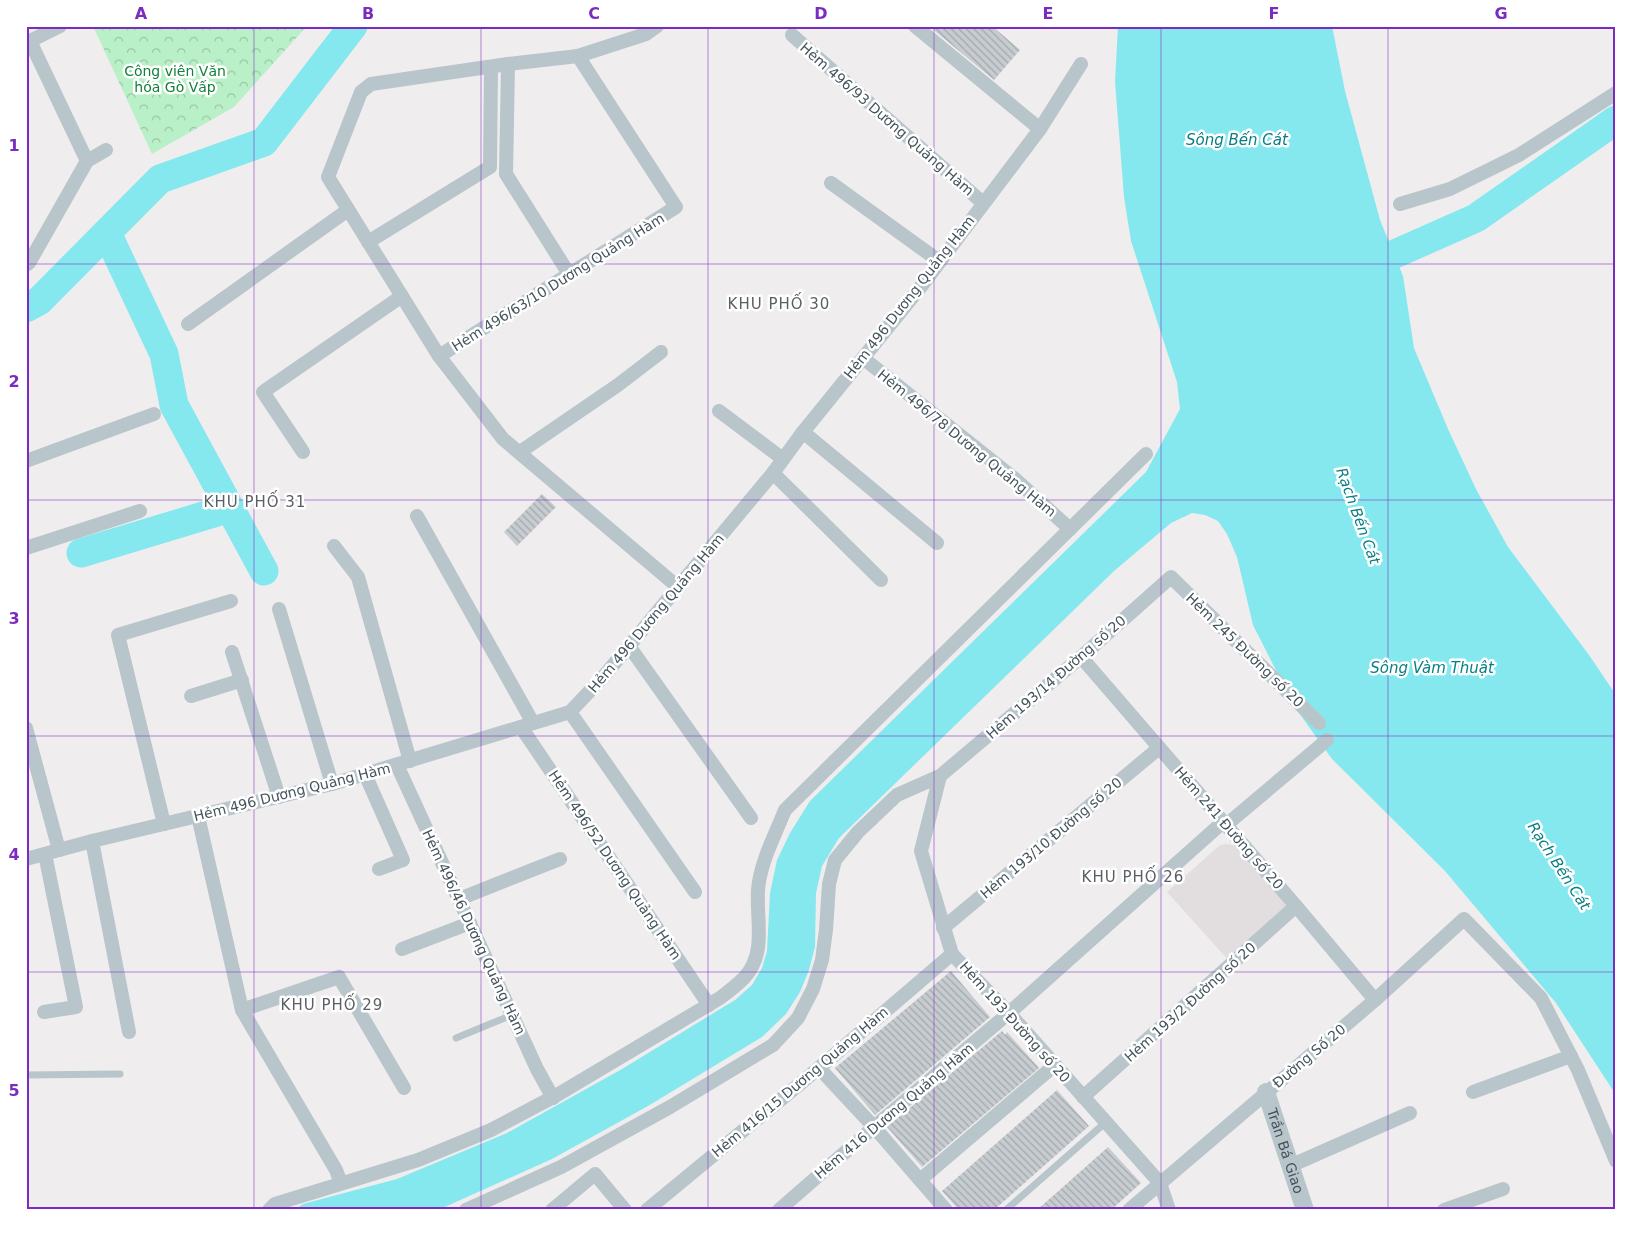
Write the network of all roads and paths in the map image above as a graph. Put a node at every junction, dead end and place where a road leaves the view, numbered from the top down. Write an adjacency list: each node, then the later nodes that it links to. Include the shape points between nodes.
1 (60, 26): 5 (street)
2 (914, 26): 11 (street)
3 (652, 30): 6 (street)
4 (792, 35): 17 (street, Hẻm 496/93 Dương Quảng Hàm)
5 (28, 42): 13 (street)
6 (578, 56): 7 (street); 23 (street, Hẻm 496/63/10 Dương Quảng Hàm, via 676,207)
7 (508, 64): 9 (street); 15 (street)
8 (1081, 64): 11 (street, Hẻm 496 Dương Quảng Hàm)
9 (491, 68): 14 (street); 19 (street, via 371,84 361,92 328,177)
10 (1616, 94): 18 (street, via 1511,159 1450,190)
11 (1040, 130): 17 (street, Hẻm 496 Dương Quảng Hàm)
12 (106, 150): 13 (street)
13 (87, 161): 22 (street)
14 (490, 168): 15 (street); 20 (street)
15 (506, 174): 23 (street)
16 (831, 183): 21 (street)
17 (983, 203): 21 (street, Hẻm 496 Dương Quảng Hàm)
18 (1400, 204)
19 (348, 210): 20 (street); 25 (street)
20 (368, 242): 24 (street)
21 (939, 261): 28 (street, Hẻm 496 Dương Quảng Hàm)
22 (27, 262)
23 (569, 274): 27 (street, Hẻm 496/63/10 Dương Quảng Hàm)
24 (402, 296): 27 (street); 32 (street, via 263,392)
25 (188, 324)
26 (662, 352): 33 (street)
27 (439, 356): 33 (street, via 503,439)
28 (863, 358): 31 (street, Hẻm 496 Dương Quảng Hàm); 40 (street, Hẻm 496/78 Dương Quảng Hàm, via 1015,480)
29 (719, 411): 35 (street)
30 (154, 414): 36 (street)
31 (803, 432): 35 (street, Hẻm 496 Dương Quảng Hàm); 41 (street)
32 (303, 452)
33 (520, 452): 46 (street)
34 (1146, 454): 40 (street)
35 (783, 459): 37 (street, Hẻm 496 Dương Quảng Hàm)
36 (26, 461)
37 (773, 473): 45 (street); 46 (street, Hẻm 496 Dương Quảng Hàm)
38 (140, 511): 43 (street)
39 (417, 516): 56 (street, Hẻm 496/52 Dương Quảng Hàm)
40 (1070, 529): 83 (street, via 785,810 767,852 758,889 760,937 757,958 744,978)
41 (937, 543)
42 (334, 546): 60 (street, Hẻm 496/46 Dương Quảng Hàm, via 358,577)
43 (26, 548)
44 (1171, 578): 51 (street, Hẻm 193/14 Đường số 20); 55 (street, Hẻm 245 Đường số 20)
45 (881, 580)
46 (678, 587): 49 (street, Hẻm 496 Dương Quảng Hàm)
47 (231, 601): 68 (street, via 118,635)
48 (279, 609): 63 (street)
49 (630, 646): 54 (street, Hẻm 496 Dương Quảng Hàm); 66 (street)
50 (232, 652): 52 (street)
51 (1081, 657): 59 (street, Hẻm 241 Đường số 20); 62 (street, Hẻm 193/14 Đường số 20)
52 (242, 680): 53 (street); 64 (street)
53 (190, 696)
54 (570, 712): 56 (street, Hẻm 496 Dương Quảng Hàm); 75 (street)
55 (1319, 723)
56 (527, 725): 60 (street, Hẻm 496 Dương Quảng Hàm); 83 (street, Hẻm 496/52 Dương Quảng Hàm)
57 (26, 728): 70 (street)
58 (1327, 740): 67 (street, Hẻm 416 Dương Quảng Hàm)
59 (1159, 748): 67 (street, Hẻm 241 Đường số 20); 79 (street, Hẻm 193/10 Đường số 20)
60 (403, 763): 61 (street, Hẻm 496 Dương Quảng Hàm); 76 (street, Hẻm 496/46 Dương Quảng Hàm)
61 (365, 774): 63 (street, Hẻm 496 Dương Quảng Hàm); 74 (street, via 403,860)
62 (940, 776): 79 (street, Hẻm 193 Đường số 20, via 921,851); 110 (street, Hẻm 193/14 Đường số 20, via 897,795 858,832 835,860 829,884 822,960 813,989 798,1018 774,1045 561,1167)
63 (332, 784): 64 (street, Hẻm 496 Dương Quảng Hàm)
64 (279, 797): 65 (street, Hẻm 496 Dương Quảng Hàm)
65 (198, 816): 68 (street, Hẻm 496 Dương Quảng Hàm); 84 (street)
66 (751, 818)
67 (1225, 823): 77 (street, Hẻm 241 Đường số 20); 86 (street, Hẻm 416 Dương Quảng Hàm)
68 (164, 824): 69 (street, Hẻm 496 Dương Quảng Hàm)
69 (92, 841): 70 (street, Hẻm 496 Dương Quảng Hàm); 88 (street)
70 (59, 850): 71 (street, Hẻm 496 Dương Quảng Hàm)
71 (45, 854): 73 (street, Hẻm 496 Dương Quảng Hàm); 85 (street, via 76,1007)
72 (560, 859): 76 (street)
73 (26, 860)
74 (379, 869)
75 (695, 892)
76 (459, 899): 78 (street, Hẻm 496/46 Dương Quảng Hàm)
77 (1296, 906): 82 (street, Hẻm 241 Đường số 20); 98 (street, Hẻm 193/2 Đường số 20)
78 (470, 923): 80 (street); 87 (street, Hẻm 496/46 Dương Quảng Hàm)
79 (943, 928): 81 (street, Hẻm 193 Đường số 20)
80 (402, 949)
81 (952, 954): 86 (street, Hẻm 193 Đường số 20); 92 (street, Hẻm 416/15 Dương Quảng Hàm)
82 (1375, 1000): 90 (street, Đường Số 20, via 1464,920 1541,998); 96 (street, Đường Số 20)
83 (709, 1005): 99 (street)
84 (242, 1010): 95 (street, via 338,977); 106 (street)
85 (44, 1012)
86 (1009, 1014): 91 (street, Hẻm 193 Đường số 20); 102 (street, Hẻm 416 Dương Quảng Hàm)
87 (512, 1015): 89 (lane); 99 (street, Hẻm 496/46 Dương Quảng Hàm)
88 (129, 1032)
89 (456, 1038)
90 (1571, 1056): 97 (street); 103 (street)
91 (1055, 1065): 98 (street, Hẻm 193 Đường số 20); 105 (street)
92 (819, 1068): 102 (street); 113 (street, Hẻm 416/15 Dương Quảng Hàm)
93 (120, 1074): 94 (lane)
94 (26, 1075)
95 (404, 1088)
96 (1266, 1092): 104 (street, Trần Bá Giao); 107 (street, Đường Số 20)
97 (1473, 1092)
98 (1084, 1097): 101 (street, Hẻm 193 Đường số 20)
99 (553, 1098): 106 (street, via 491,1130 418,1160)
100 (1410, 1113): 104 (street)
101 (1106, 1122): 107 (street, Hẻm 193 Đường số 20); 116 (lane)
102 (874, 1127): 105 (street); 114 (street, Hẻm 416 Dương Quảng Hàm)
103 (1616, 1161)
104 (1290, 1166): 119 (street, Trần Bá Giao)
105 (920, 1180): 115 (street)
106 (341, 1183): 109 (street, via 275,1204)
107 (1160, 1183): 117 (street, Đường Số 20); 118 (street)
108 (1503, 1189): 120 (street)
109 (269, 1210)
110 (466, 1210)
111 (552, 1210): 112 (street, via 595,1174)
112 (625, 1210)
113 (647, 1210)
114 (779, 1210)
115 (946, 1210)
116 (1006, 1210)
117 (1129, 1210)
118 (1169, 1210)
119 (1305, 1210)
120 (1444, 1210)

